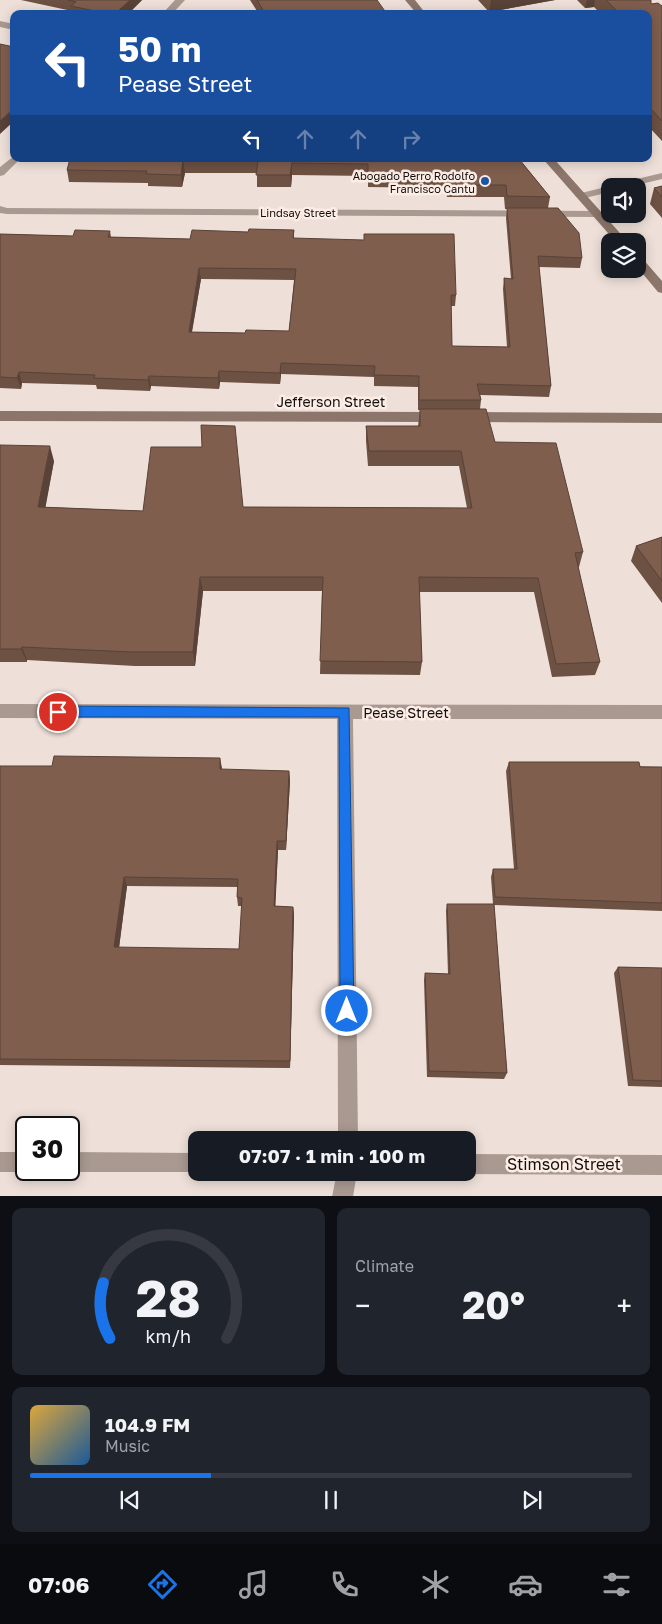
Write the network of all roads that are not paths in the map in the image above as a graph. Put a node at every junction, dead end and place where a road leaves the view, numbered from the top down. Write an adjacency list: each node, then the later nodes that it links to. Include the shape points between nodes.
1 (180, 0): 3 (street)
2 (410, 0): 4 (street)
3 (170, 10)
4 (419, 10)
5 (12, 162): 7 (street)
6 (551, 162): 11 (street)
7 (0, 173)
8 (662, 176): 9 (street)
9 (646, 180)
10 (601, 191): 11 (street)
11 (581, 196): 13 (street)
12 (0, 209): 13 (street, Lindsay Street)
13 (597, 214): 14 (street)
14 (614, 233)
15 (646, 270): 16 (street)
16 (662, 289)
17 (0, 416): 18 (street, Jefferson Street)
18 (662, 418)
19 (0, 711): 20 (street, Pease Street)
20 (345, 712): 21 (street, Pease Street); 22 (street)
21 (662, 712)
22 (348, 1131)
23 (0, 1162): 24 (street)
24 (15, 1162)
25 (80, 1162): 26 (street)
26 (188, 1163)
27 (476, 1164): 28 (street, Stimson Street)
28 (662, 1165)
29 (345, 1181): 30 (street)
30 (342, 1196)

